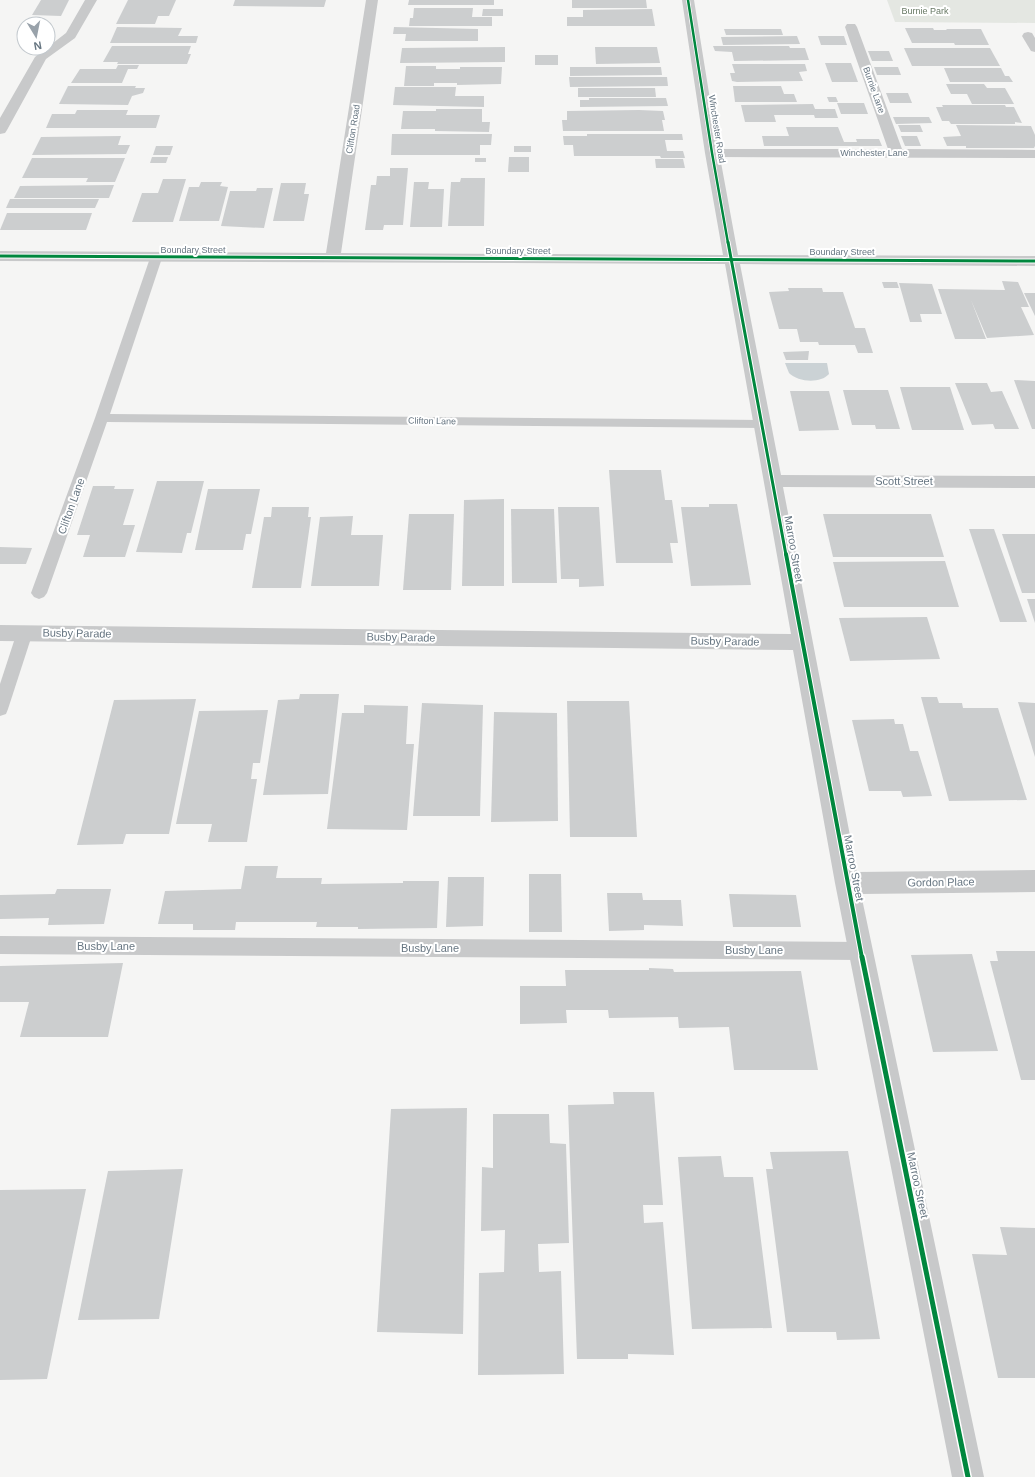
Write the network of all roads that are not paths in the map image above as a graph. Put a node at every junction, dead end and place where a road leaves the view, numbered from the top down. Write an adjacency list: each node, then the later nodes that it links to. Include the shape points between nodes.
1 (91, 0): 7 (street, via 71,35 42,57)
2 (372, 0): 14 (street, Clifton Road)
3 (688, 0): 9 (street, Winchester Road)
4 (851, 27): 10 (street, Burnie Lane)
5 (1028, 36): 6 (street)
6 (1035, 48)
7 (5, 113): 8 (street)
8 (0, 130)
9 (712, 153): 10 (street, Winchester Lane); 15 (street, Winchester Road)
10 (897, 154): 11 (street, Winchester Lane)
11 (1035, 154)
12 (0, 256): 13 (street, Boundary Street)
13 (156, 258): 14 (street, Boundary Street); 17 (lane, Clifton Lane)
14 (333, 258): 15 (street, Boundary Street)
15 (732, 260): 16 (street, Boundary Street); 18 (street, Marroo Street)
16 (1035, 261)
17 (102, 418): 18 (lane, Clifton Lane); 21 (lane, Clifton Lane)
18 (762, 424): 19 (street, Marroo Street)
19 (773, 481): 20 (street, Scott Street); 24 (street, Marroo Street)
20 (1035, 482)
21 (39, 593)
22 (25, 632): 23 (street, Busby Parade); 24 (street, Busby Parade); 25 (lane)
23 (0, 633)
24 (802, 642): 27 (street, Marroo Street)
25 (0, 709)
26 (1035, 882): 27 (street, Gordon Place)
27 (847, 883): 29 (street, Marroo Street)
28 (0, 945): 29 (lane, Busby Lane)
29 (861, 951): 30 (street, Marroo Street)
30 (968, 1477)

